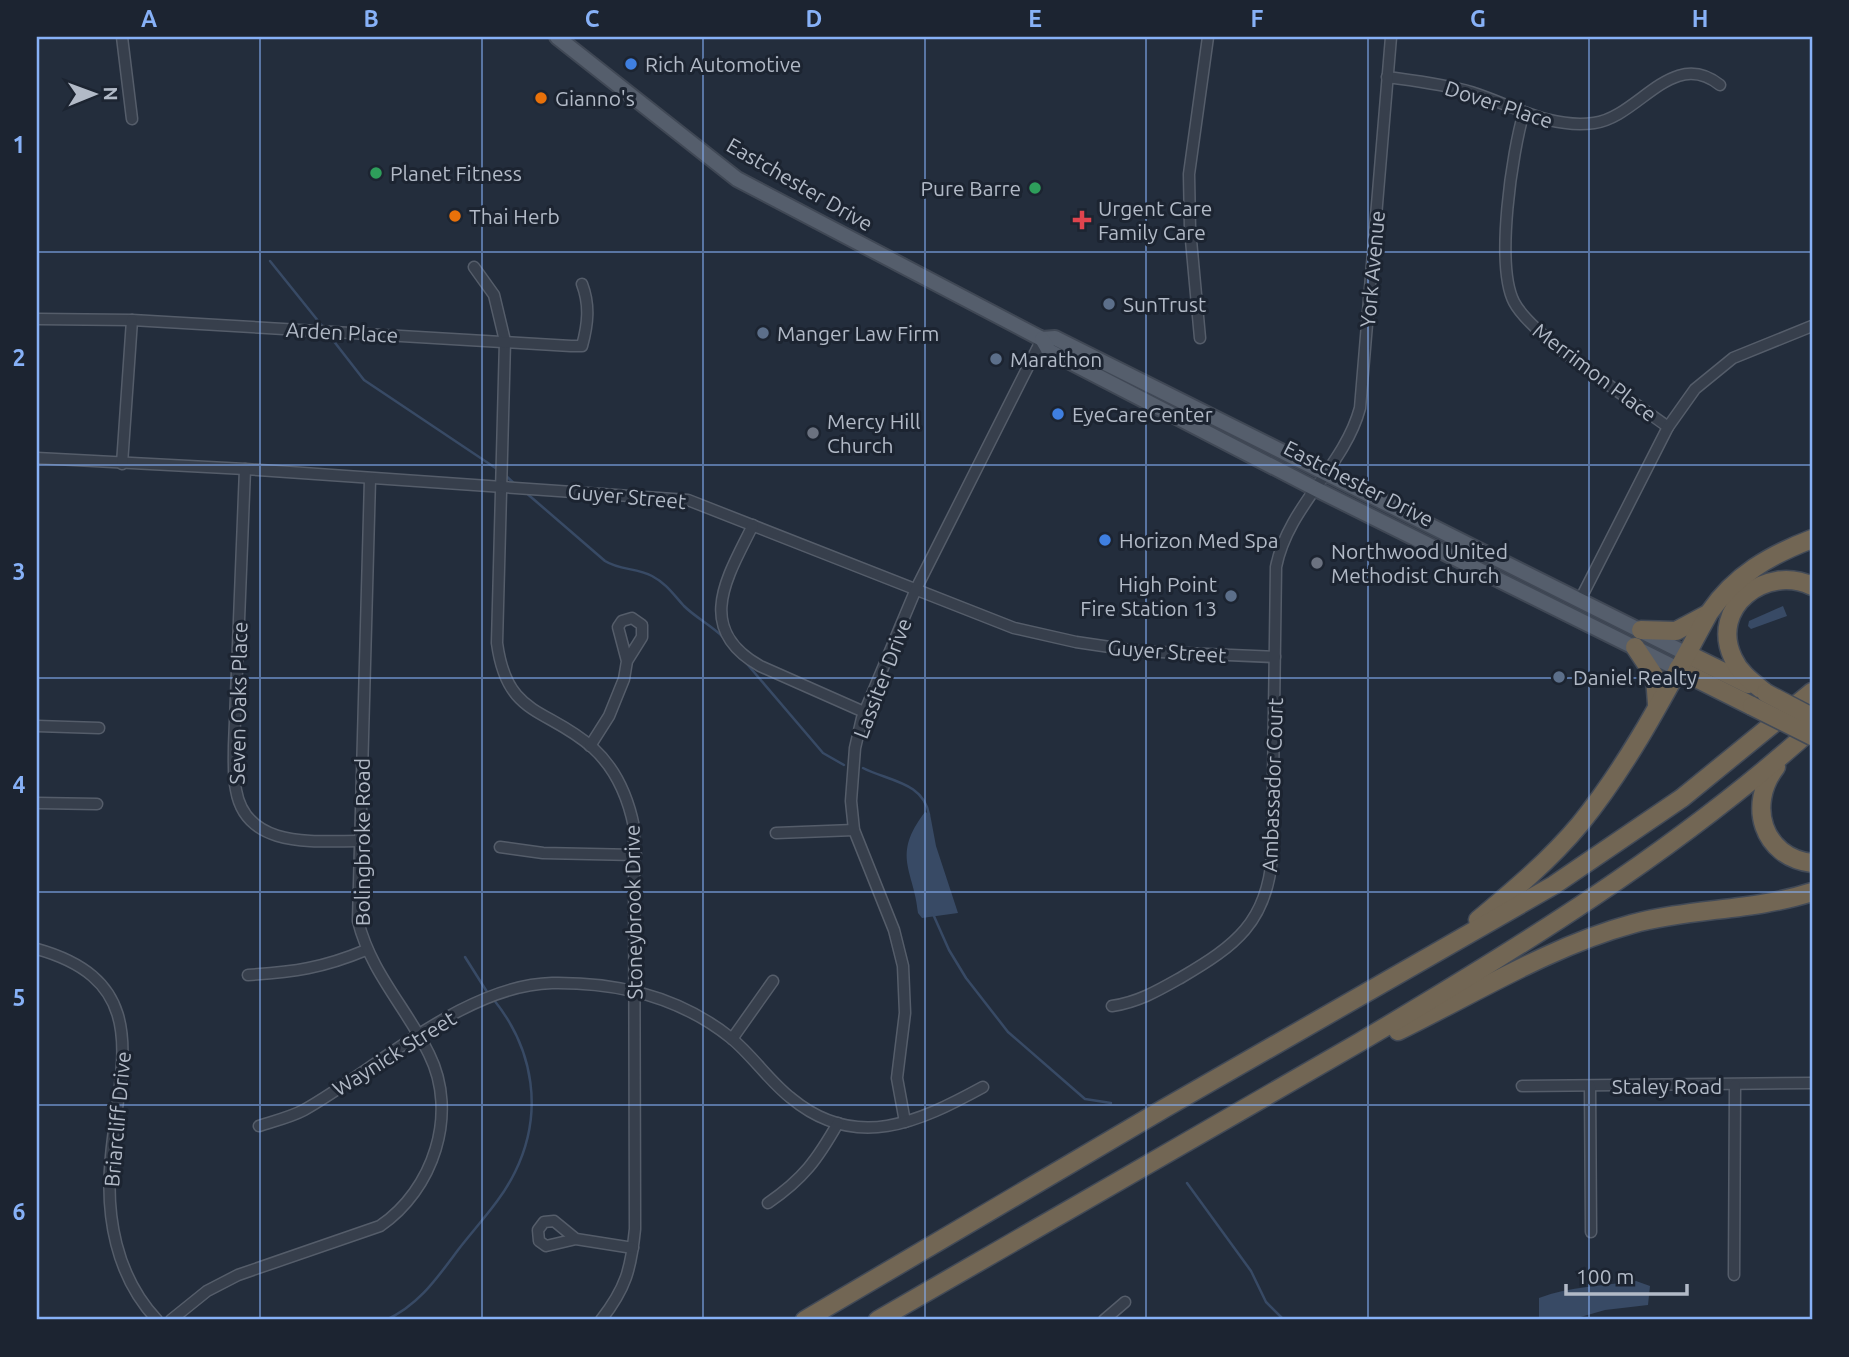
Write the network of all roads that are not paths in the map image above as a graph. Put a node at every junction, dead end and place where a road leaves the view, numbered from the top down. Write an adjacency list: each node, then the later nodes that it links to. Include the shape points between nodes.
1 (122, 37): 8 (street)
2 (557, 37): 15 (main road, Eastchester Drive, via 737,179)
3 (1208, 37): 14 (street, via 1189,174)
4 (1391, 37): 5 (street, York Avenue)
5 (1387, 77): 7 (street, Dover Place, via 1447,86); 21 (street, York Avenue, via 1360,408 1351,436)
6 (1720, 85): 7 (street, Dover Place, via 1703,74 1675,76 1652,88 1628,110 1597,123 1561,123)
7 (1524, 112): 17 (street, Merrimon Place, via 1513,158 1506,255 1514,302 1538,331)
8 (132, 119)
9 (474, 267): 16 (street, Stoneybrook Drive, via 494,295)
10 (582, 284): 16 (street, Arden Place, via 588,310 582,346)
11 (39, 319): 12 (street, Arden Place)
12 (132, 320): 16 (street, Arden Place); 19 (street)
13 (1812, 326): 17 (street, via 1720,367 1695,389)
14 (1200, 338)
15 (1042, 339): 21 (main road, Eastchester Drive, via 1055,338); 24 (main road, Eastchester Drive, via 1049,351); 28 (street, Lassiter Drive)
16 (505, 341): 23 (street, Stoneybrook Drive)
17 (1668, 427): 29 (street)
18 (37, 458): 19 (street, Guyer Street)
19 (122, 464): 20 (street, Guyer Street)
20 (245, 469): 22 (street, Guyer Street); 51 (street, Seven Oaks Place, via 236,790 251,821 276,837)
21 (1326, 475): 24 (street, York Avenue); 29 (main road, Eastchester Drive)
22 (370, 479): 23 (street, Guyer Street); 51 (street, Bolingbroke Road)
23 (502, 486): 25 (street, Guyer Street, via 688,500); 45 (street, Stoneybrook Drive, via 500,665 519,699)
24 (1316, 489): 32 (main road, Eastchester Drive); 33 (street, Ambassador Court, via 1291,525 1279,554)
25 (753, 525): 28 (street, Guyer Street); 39 (street, via 722,593 721,619 729,640 760,666)
26 (1812, 539): 30 (highway, via 1747,572)
27 (1812, 586): 37 (highway, via 1793,579 1766,581 1743,596 1733,611 1728,639 1732,657)
28 (916, 589): 33 (street, Guyer Street, via 1007,626 1076,642 1149,652); 39 (street, Lassiter Drive)
29 (1580, 600): 31 (main road, Eastchester Drive)
30 (1709, 613): 31 (highway, via 1676,631); 35 (highway)
31 (1641, 630): 35 (main road, Eastchester Drive)
32 (1635, 648): 35 (main road, Eastchester Drive); 38 (highway, via 1655,677)
33 (1275, 657): 62 (street, Ambassador Court, via 1272,857 1262,903 1247,928 1222,953 1142,1000)
34 (627, 661): 45 (street, via 620,695)
35 (1682, 661): 37 (highway, Eastchester Drive); 38 (highway); 44 (highway, Eastchester Drive, bridge, via 1752,706)
36 (1812, 692): 56 (highway, via 1641,828 1554,886)
37 (1766, 693): 40 (highway, Eastchester Drive, bridge)
38 (1657, 705): 56 (highway, via 1613,778 1565,841)
39 (864, 712): 49 (street, Lassiter Drive, via 852,774)
40 (1812, 718)
41 (37, 726): 42 (street)
42 (99, 728)
43 (1812, 729): 46 (highway)
44 (1812, 736)
45 (590, 746): 53 (street, Stoneybrook Drive, via 618,780 629,803)
46 (1794, 746): 54 (highway, via 1765,783 1760,815 1769,838 1780,850); 70 (highway, via 1571,912)
47 (37, 803): 48 (street)
48 (97, 804)
49 (854, 830): 50 (street); 71 (street, Lassiter Drive, via 894,930 903,966 905,1013 897,1078)
50 (776, 833)
51 (359, 841): 58 (street, Bolingbroke Road, via 358,921)
52 (500, 847): 53 (street)
53 (636, 855): 61 (street, Stoneybrook Drive)
54 (1812, 863)
55 (1812, 892): 70 (highway, via 1662,917 1597,935)
56 (1443, 948): 83 (highway)
57 (37, 949): 80 (street, Briarcliff Drive, via 85,971 116,1011 125,1054 110,1158 113,1229 133,1292)
58 (366, 950): 59 (street, via 313,969); 63 (street, Bolingbroke Road)
59 (248, 975)
60 (774, 981): 64 (street)
61 (635, 991): 63 (street, Waynick Street, via 549,983 510,991); 64 (street, Waynick Street, via 676,1005); 77 (street, Stoneybrook Drive)
62 (1112, 1006)
63 (418, 1035): 73 (street, Waynick Street, via 302,1111); 81 (street, Bolingbroke Road, via 438,1080 441,1122 426,1175 408,1202 367,1232 238,1275 207,1291)
64 (732, 1039): 72 (street, Waynick Street, via 791,1099)
65 (1812, 1083): 66 (street, Staley Road)
66 (1734, 1085): 68 (street, Staley Road); 78 (street)
67 (1522, 1086): 68 (street, Staley Road)
68 (1590, 1086): 75 (street)
69 (982, 1087): 71 (street, Waynick Street, via 930,1116)
70 (1266, 1097): 84 (highway)
71 (905, 1122): 72 (street, Waynick Street, via 870,1127)
72 (838, 1123): 74 (street, via 814,1164)
73 (259, 1126)
74 (768, 1203)
75 (1591, 1231)
76 (576, 1239): 77 (street)
77 (633, 1248): 82 (street, Stoneybrook Drive, via 625,1284)
78 (1734, 1275)
79 (1125, 1302): 85 (street)
80 (157, 1320)
81 (171, 1320)
82 (601, 1320)
83 (805, 1320)
84 (878, 1320)
85 (1104, 1320)

